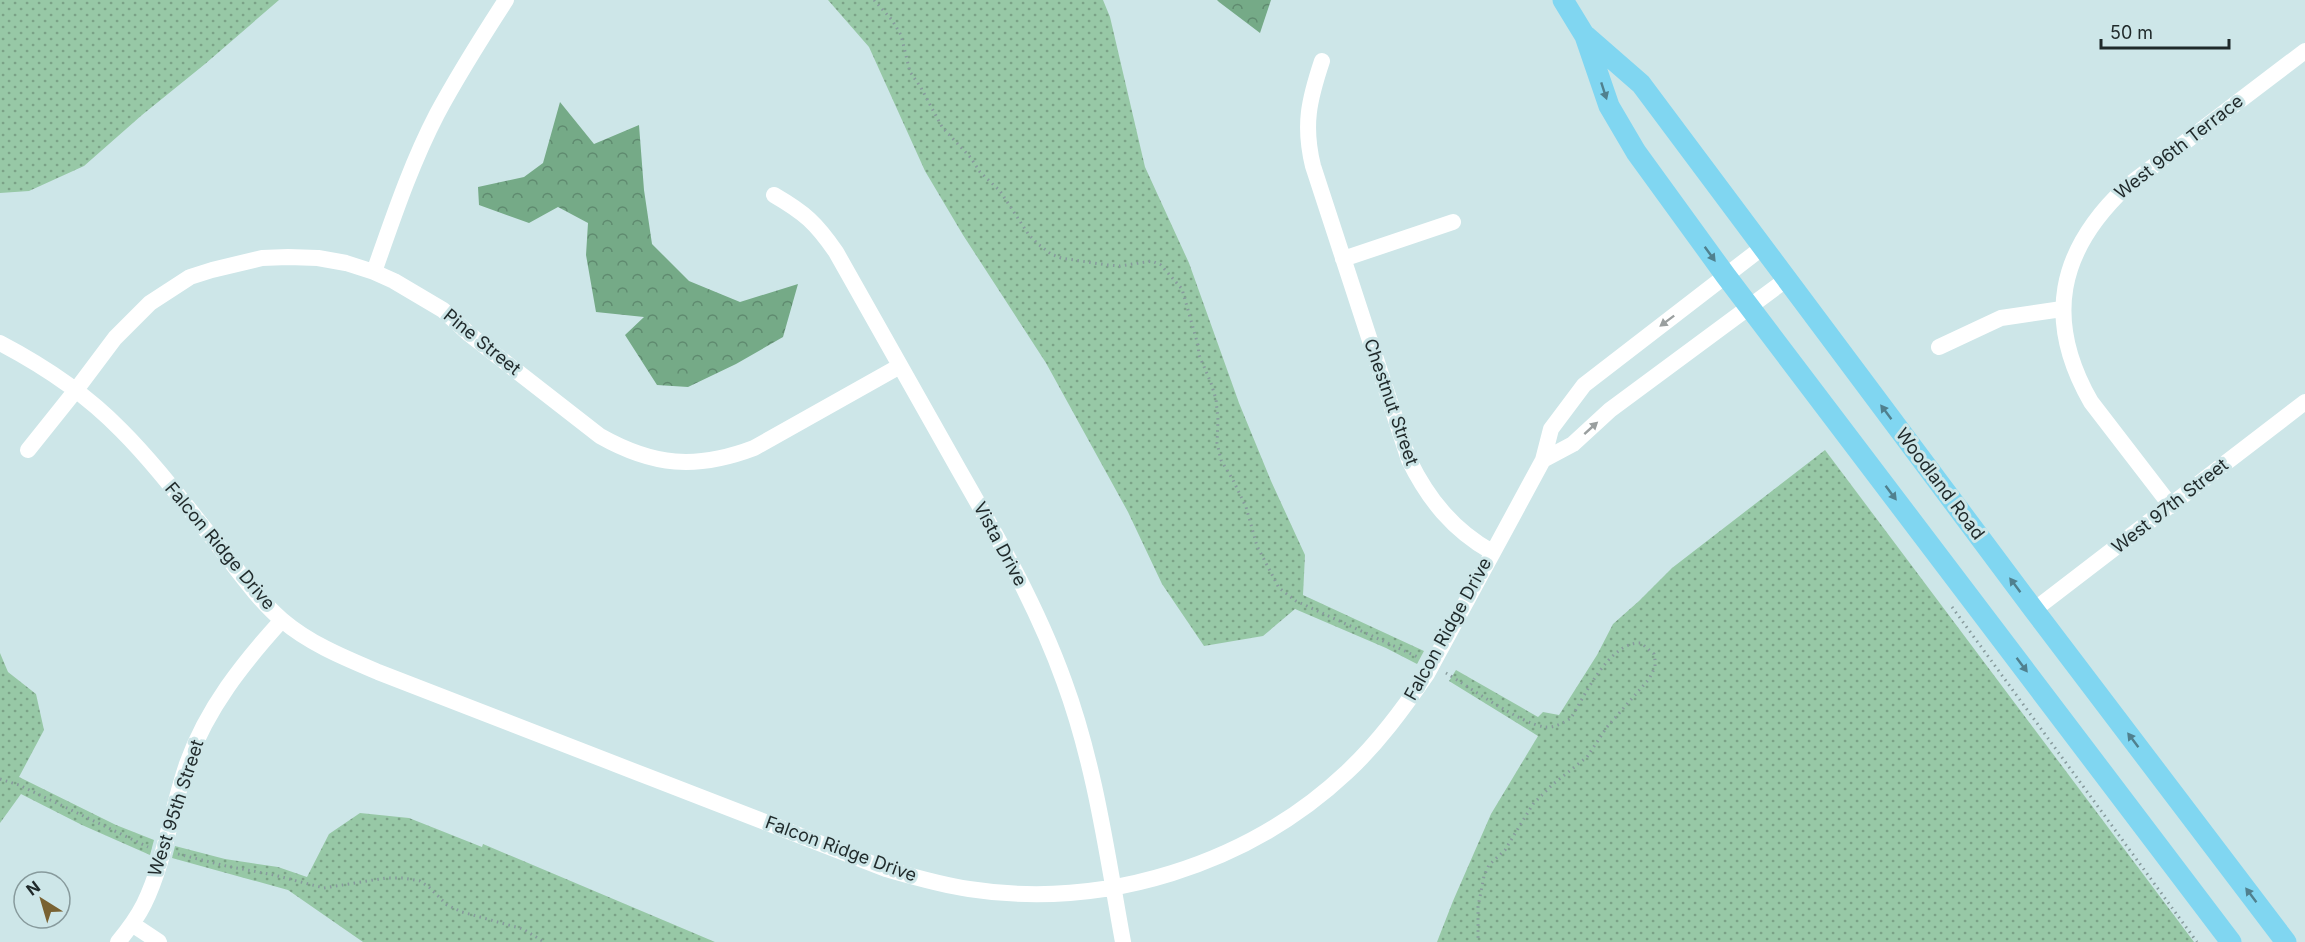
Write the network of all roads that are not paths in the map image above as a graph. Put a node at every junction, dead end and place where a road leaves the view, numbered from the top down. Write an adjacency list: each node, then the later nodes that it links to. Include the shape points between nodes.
1 (506, 0): 10 (street, via 436,116)
2 (1563, 0): 3 (main road, Woodland Road)
3 (1586, 36): 8 (main road, Woodland Road, via 1641,84); 11 (main road, Woodland Road, one-way to 11, via 1609,106 1636,152)
4 (2305, 51): 14 (street, West 96th Terrace, via 2111,201 2082,241 2066,284)
5 (1322, 61): 9 (street, Chestnut Street, via 1306,120 1308,145)
6 (774, 195): 17 (street, Vista Drive, via 803,213 822,232)
7 (1453, 222): 9 (street)
8 (1762, 247): 11 (street, Falcon Ridge Drive); 12 (main road, Woodland Road)
9 (1343, 259): 23 (street, Chestnut Street, via 1417,476 1458,529)
10 (374, 272): 17 (street, Pine Street, via 443,310 600,436 648,458 702,462 754,448); 18 (street, Pine Street, via 318,258 288,256 236,263 190,277 132,320)
11 (1726, 276): 13 (main road, Woodland Road); 21 (street, Falcon Ridge Drive, one-way to 21, via 1584,385 1551,429)
12 (1786, 279): 13 (street); 24 (main road, Woodland Road, one-way to 12)
13 (1750, 307): 21 (street, one-way to 13, via 1573,444 1610,410); 31 (main road, Woodland Road, one-way to 31)
14 (2062, 309): 16 (street, via 2001,318); 22 (street, West 96th Terrace, via 2071,360 2083,388)
15 (0, 343): 18 (street, Falcon Ridge Drive)
16 (1940, 347)
17 (900, 366): 26 (street, Vista Drive, via 1014,568 1041,624 1083,740)
18 (76, 390): 20 (street); 25 (street, Falcon Ridge Drive, via 129,438)
19 (2305, 402): 22 (street, West 97th Street)
20 (28, 450)
21 (1543, 460): 23 (street, Falcon Ridge Drive)
22 (2171, 506): 24 (street, West 97th Street)
23 (1492, 552): 26 (street, Falcon Ridge Drive, via 1404,707 1346,772 1276,826 1234,849 1152,879)
24 (2034, 610): 32 (main road, Woodland Road, one-way to 24)
25 (282, 620): 26 (street, Falcon Ridge Drive, via 332,652 378,672 886,869 932,882 1011,893 1051,894); 27 (street, West 95th Street, via 242,666 199,735 147,896)
26 (1113, 887): 30 (street, Vista Drive)
27 (132, 924): 28 (street, West 95th Street); 29 (street)
28 (118, 942)
29 (159, 942)
30 (1124, 942)
31 (2231, 942)
32 (2286, 942)

